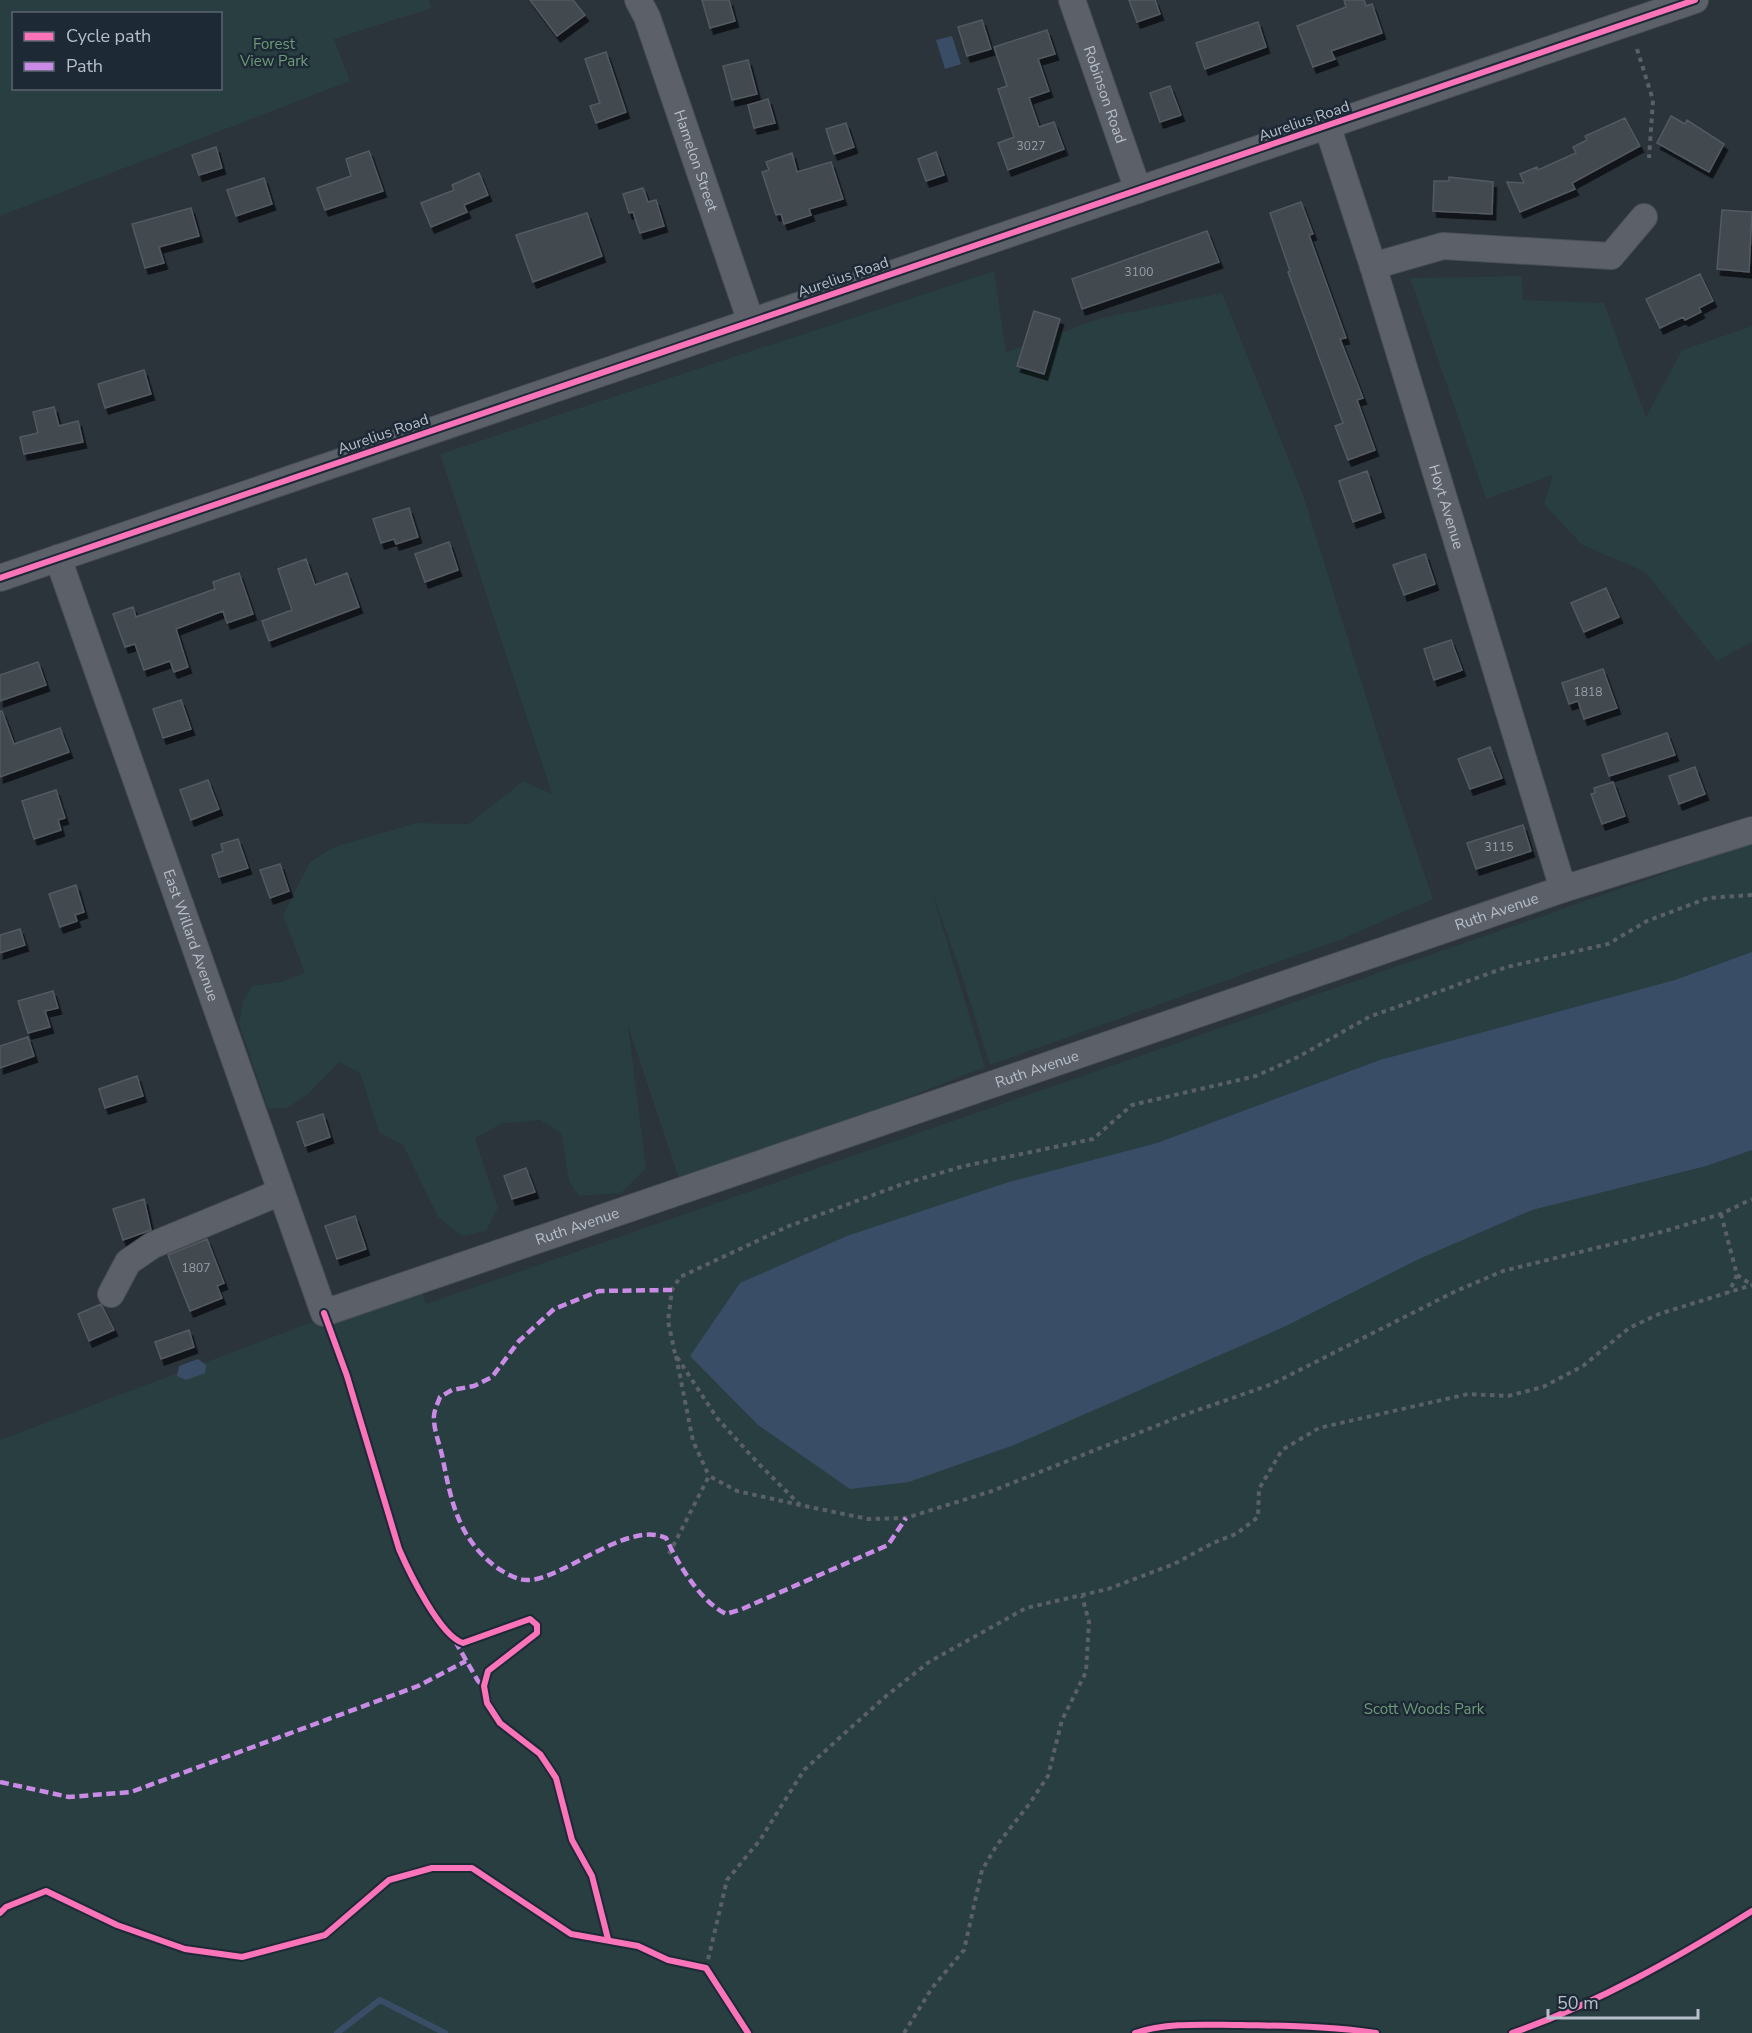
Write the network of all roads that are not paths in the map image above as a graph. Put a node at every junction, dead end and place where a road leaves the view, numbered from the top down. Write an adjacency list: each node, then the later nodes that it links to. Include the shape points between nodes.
1 (638, 0): 8 (street, Hamelon Street)
2 (1072, 0): 5 (street, Robinson Road)
3 (1695, 0): 4 (street, Aurelius Road)
4 (1327, 125): 5 (street, Aurelius Road); 7 (street, Hoyt Avenue)
5 (1138, 190): 8 (street, Aurelius Road)
6 (1644, 217): 7 (street, via 1611,256 1443,246)
7 (1373, 266): 12 (street, Hoyt Avenue)
8 (751, 322): 9 (street, Aurelius Road)
9 (58, 558): 10 (street, Aurelius Road); 13 (street, East Willard Avenue)
10 (0, 578)
11 (1752, 830): 12 (street, Ruth Avenue)
12 (1563, 889): 15 (street, Ruth Avenue)
13 (281, 1192): 14 (street, via 153,1245 128,1262); 15 (street, East Willard Avenue)
14 (111, 1294)
15 (324, 1313)

